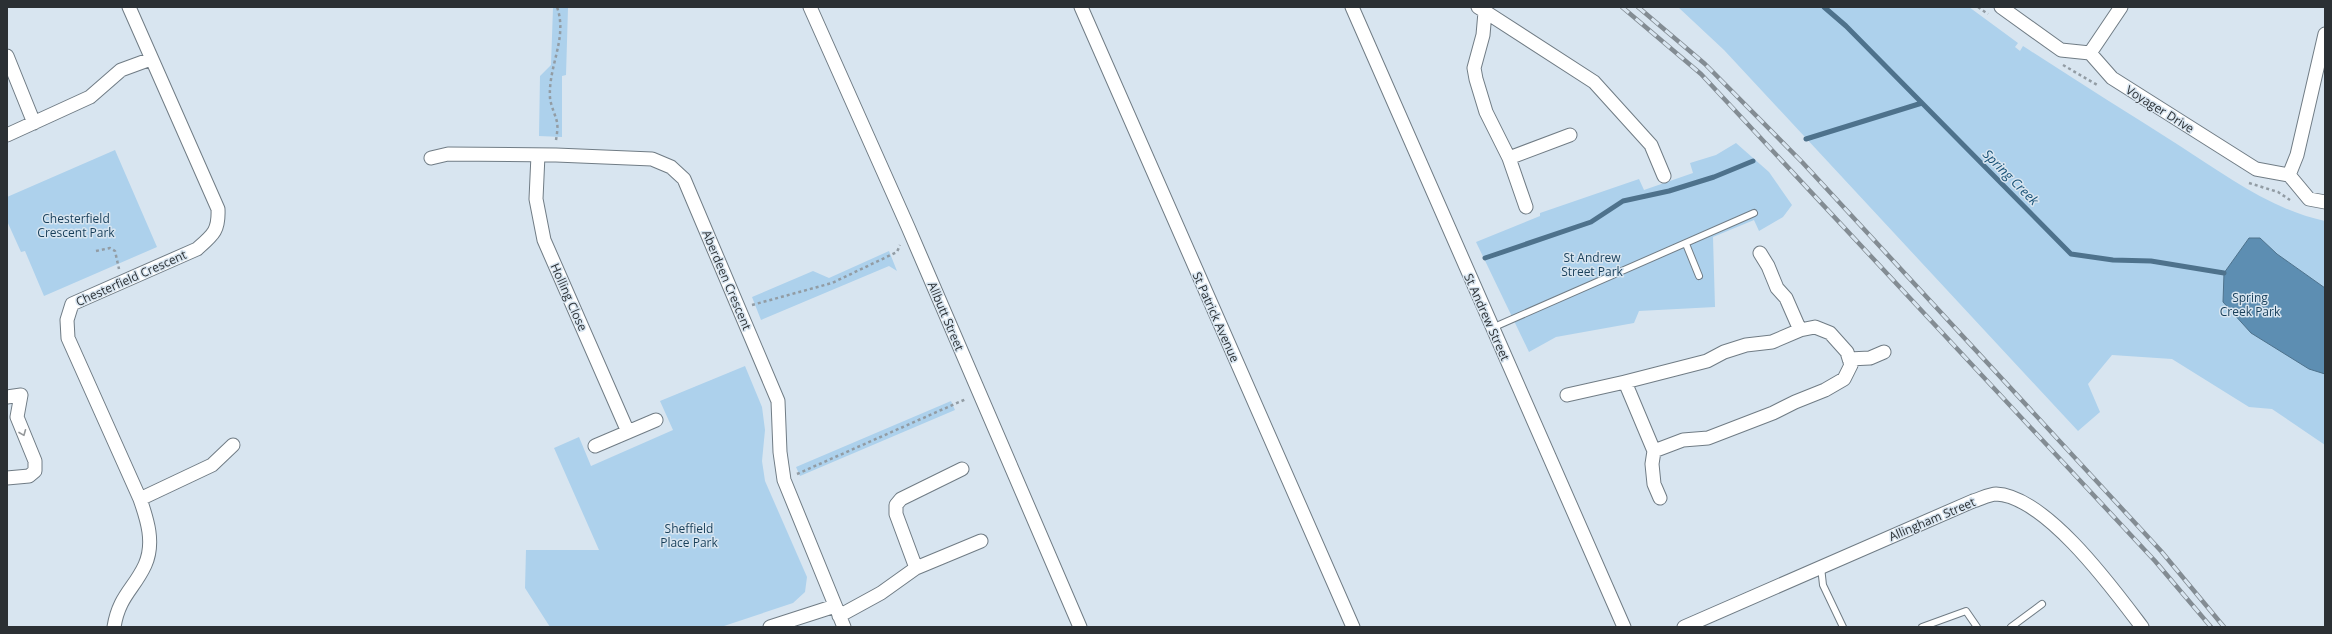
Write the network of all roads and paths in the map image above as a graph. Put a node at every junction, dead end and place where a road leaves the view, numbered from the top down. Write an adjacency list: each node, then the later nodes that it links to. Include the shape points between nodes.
1 (128, 7): 12 (street, Chesterfield Crescent)
2 (557, 7): 17 (path, via 561,18 559,49 552,69 550,98 557,123)
3 (810, 7): 25 (street, Allbutt Street)
4 (1081, 7): 60 (street, St Patrick Avenue)
5 (1352, 7): 32 (street, St Andrew Street)
6 (2001, 7): 10 (street, via 2061,50)
7 (2121, 7): 10 (street)
8 (1481, 10): 19 (street, via 1483,35 1474,68 1486,112); 21 (street, via 1594,82 1650,145)
9 (2325, 34): 20 (street, via 2297,155)
10 (2090, 53): 20 (street, Voyager Drive, via 2112,78 2256,169)
11 (7, 56): 13 (street)
12 (151, 59): 13 (street, via 121,70 90,97); 30 (street, Chesterfield Crescent, via 218,209 219,224 212,237 197,249)
13 (34, 123): 14 (street)
14 (7, 135)
15 (1570, 135): 19 (street)
16 (538, 155): 17 (street, Aberdeen Crescent); 18 (street, Aberdeen Crescent, via 448,154); 43 (street, Holling Close, via 536,199 544,240)
17 (556, 155): 31 (street, Aberdeen Crescent, via 652,159 671,167 684,180)
18 (431, 158)
19 (1509, 158): 23 (street)
20 (2288, 175): 22 (street, via 2309,199)
21 (1664, 176)
22 (2325, 202)
23 (1526, 207)
24 (1754, 213): 26 (lane)
25 (908, 227): 31 (path, via 898,232 900,242 897,252 832,283 757,304); 37 (street, Allbutt Street)
26 (1686, 244): 29 (lane); 32 (lane)
27 (96, 251): 30 (path, via 110,248 115,251)
28 (1760, 253): 33 (street, via 1789,304)
29 (1699, 276)
30 (120, 281): 51 (street, Chesterfield Crescent, via 72,304 68,320 68,338)
31 (738, 305): 49 (street, Aberdeen Crescent, via 778,401)
32 (1492, 328): 61 (street, St Andrew Street)
33 (1800, 330): 35 (street, via 1815,327 1830,333 1847,352); 36 (street, via 1772,342 1746,345 1707,361)
34 (1884, 352): 35 (street, via 1870,358)
35 (1849, 360): 46 (street, via 1851,365 1844,379 1825,390 1708,438 1683,440)
36 (1625, 382): 38 (street); 46 (street)
37 (979, 393): 49 (path); 59 (street, Allbutt Street)
38 (1567, 395)
39 (7, 396): 41 (street, via 21,395)
40 (7, 407): 41 (street)
41 (17, 417): 48 (street, one-way to 48, via 35,461 35,471 30,476)
42 (656, 420): 43 (street)
43 (628, 432): 45 (street)
44 (233, 445): 51 (street, via 212,465)
45 (595, 446)
46 (1654, 451): 50 (street, via 1654,484)
47 (962, 469): 54 (street, via 901,499 896,506 896,514)
48 (7, 478)
49 (784, 480): 56 (street, Aberdeen Crescent)
50 (1660, 498)
51 (140, 499): 57 (street, Chesterfield Crescent, via 148,521 150,544 146,564 120,605)
52 (982, 541): 54 (street)
53 (1821, 567): 62 (street, Allingham Street); 63 (lane, via 1823,585); 67 (street, Allingham Street, via 1973,501 1996,494 2016,499 2052,522 2107,580)
54 (916, 568): 56 (street, via 881,593)
55 (2042, 604): 66 (lane)
56 (839, 616): 58 (street)
57 (114, 627)
58 (770, 627)
59 (1080, 627)
60 (1353, 627)
61 (1624, 627)
62 (1684, 627)
63 (1843, 627)
64 (1922, 627): 65 (lane, via 1966,611)
65 (1977, 627)
66 (2011, 627)
67 (2142, 627)

